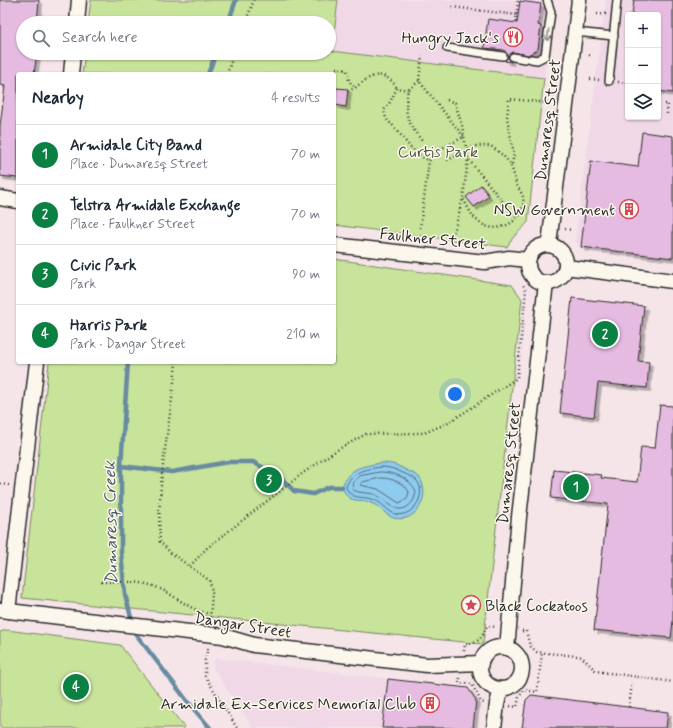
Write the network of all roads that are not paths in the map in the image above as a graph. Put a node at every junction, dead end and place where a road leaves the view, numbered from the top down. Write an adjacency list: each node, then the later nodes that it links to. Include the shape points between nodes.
1 (79, 0): 5 (street)
2 (547, 0): 10 (lane, one-way to 10, via 550,12 545,56 537,60)
3 (578, 0): 6 (street, Dumaresq Street)
4 (617, 0): 7 (lane)
5 (78, 16)
6 (574, 32): 7 (lane); 16 (street, Dumaresq Street)
7 (614, 36): 13 (lane)
8 (447, 48): 9 (lane)
9 (504, 56)
10 (513, 57)
11 (72, 60): 12 (street)
12 (71, 72)
13 (609, 82)
14 (0, 198): 15 (street)
15 (16, 200)
16 (549, 244): 18 (street, via 535,248); 19 (street, via 562,252 566,259)
17 (336, 245): 18 (street, Faulkner Street, via 485,262 509,258)
18 (528, 260): 21 (street, via 528,269 532,276)
19 (566, 267): 20 (street); 21 (street, via 558,280)
20 (673, 281)
21 (546, 283): 24 (street, Dumaresq Street)
22 (37, 364): 23 (street)
23 (4, 611): 25 (street, Dangar Street, via 229,636 254,645 427,665)
24 (507, 648): 25 (street, via 498,647 490,650); 26 (street, via 519,656 522,672 515,684)
25 (481, 663): 26 (street, via 480,673 484,681 492,687)
26 (501, 689): 27 (street)
27 (494, 728)

